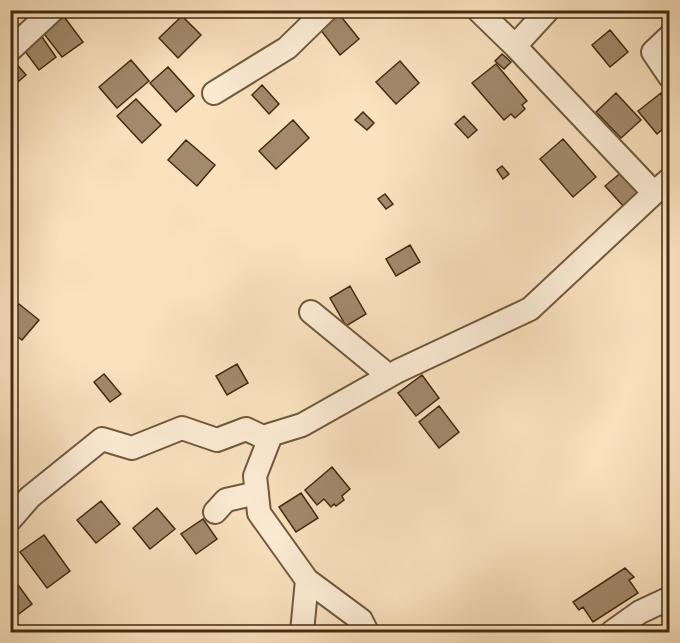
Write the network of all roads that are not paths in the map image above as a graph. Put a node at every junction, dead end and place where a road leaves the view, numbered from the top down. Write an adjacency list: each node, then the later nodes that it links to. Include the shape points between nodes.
1 (52, 10): 7 (street)
2 (327, 10): 9 (street, via 287,48)
3 (478, 10): 6 (street)
4 (548, 10): 6 (street)
5 (669, 36): 8 (street, via 653,52)
6 (515, 46): 10 (street)
7 (10, 50)
8 (669, 77)
9 (213, 93)
10 (662, 186): 12 (street, via 530,309)
11 (311, 312): 12 (street)
12 (389, 376): 13 (street, via 302,425)
13 (271, 435): 14 (street, via 255,476); 16 (street, via 263,437 246,429 217,440 182,428 132,448 102,439 30,497)
14 (257, 493): 15 (street, via 226,500); 17 (street, via 259,513)
15 (215, 512)
16 (10, 520)
17 (306, 580): 19 (street); 20 (street, via 361,620)
18 (669, 598): 21 (street, via 640,612)
19 (302, 633)
20 (367, 633)
21 (612, 633)

